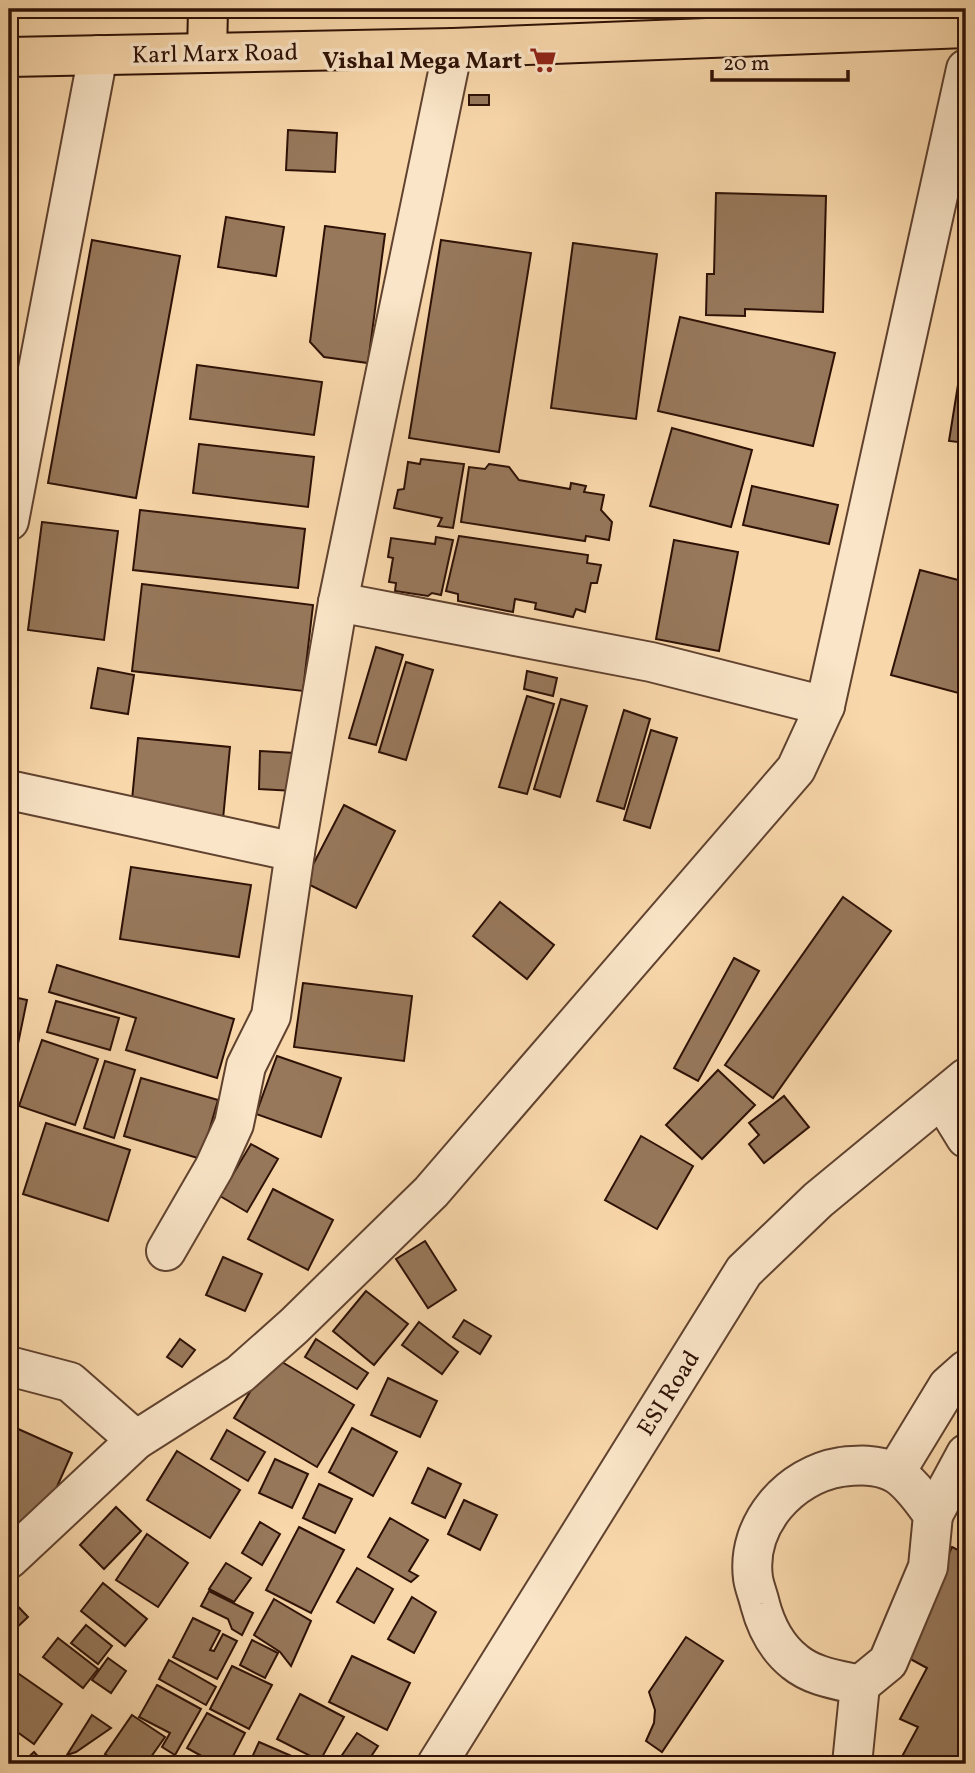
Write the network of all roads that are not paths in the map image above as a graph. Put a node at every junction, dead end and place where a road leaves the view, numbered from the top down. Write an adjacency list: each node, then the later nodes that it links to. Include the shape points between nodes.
1 (208, 9): 4 (main road)
2 (966, 28): 3 (main road, Karl Marx Road)
3 (453, 48): 4 (main road, Karl Marx Road); 9 (street)
4 (207, 53): 5 (main road, Karl Marx Road)
5 (98, 55): 6 (main road, Karl Marx Road); 8 (street)
6 (9, 57)
7 (966, 69): 10 (street)
8 (9, 521)
9 (338, 602): 10 (street, via 651,662); 12 (street)
10 (825, 706): 18 (street, via 796,769 431,1192 240,1374)
11 (9, 790): 12 (street)
12 (295, 852): 15 (street, via 271,1016 246,1066 234,1124)
13 (954, 1088): 14 (street); 24 (street, ESI Road, via 818,1200 744,1271)
14 (966, 1138)
15 (166, 1251)
16 (9, 1366): 18 (street, via 70,1382)
17 (966, 1370): 20 (street, via 948,1386)
18 (136, 1440): 22 (street)
19 (966, 1454): 21 (street)
20 (895, 1473): 21 (street); 23 (street, via 863,1464 825,1470 804,1480 769,1512 755,1544 753,1576 775,1642 797,1663 825,1677)
21 (933, 1516): 23 (street, via 929,1567 888,1662)
22 (9, 1559)
23 (860, 1685): 25 (street)
24 (446, 1761)
25 (852, 1764)

